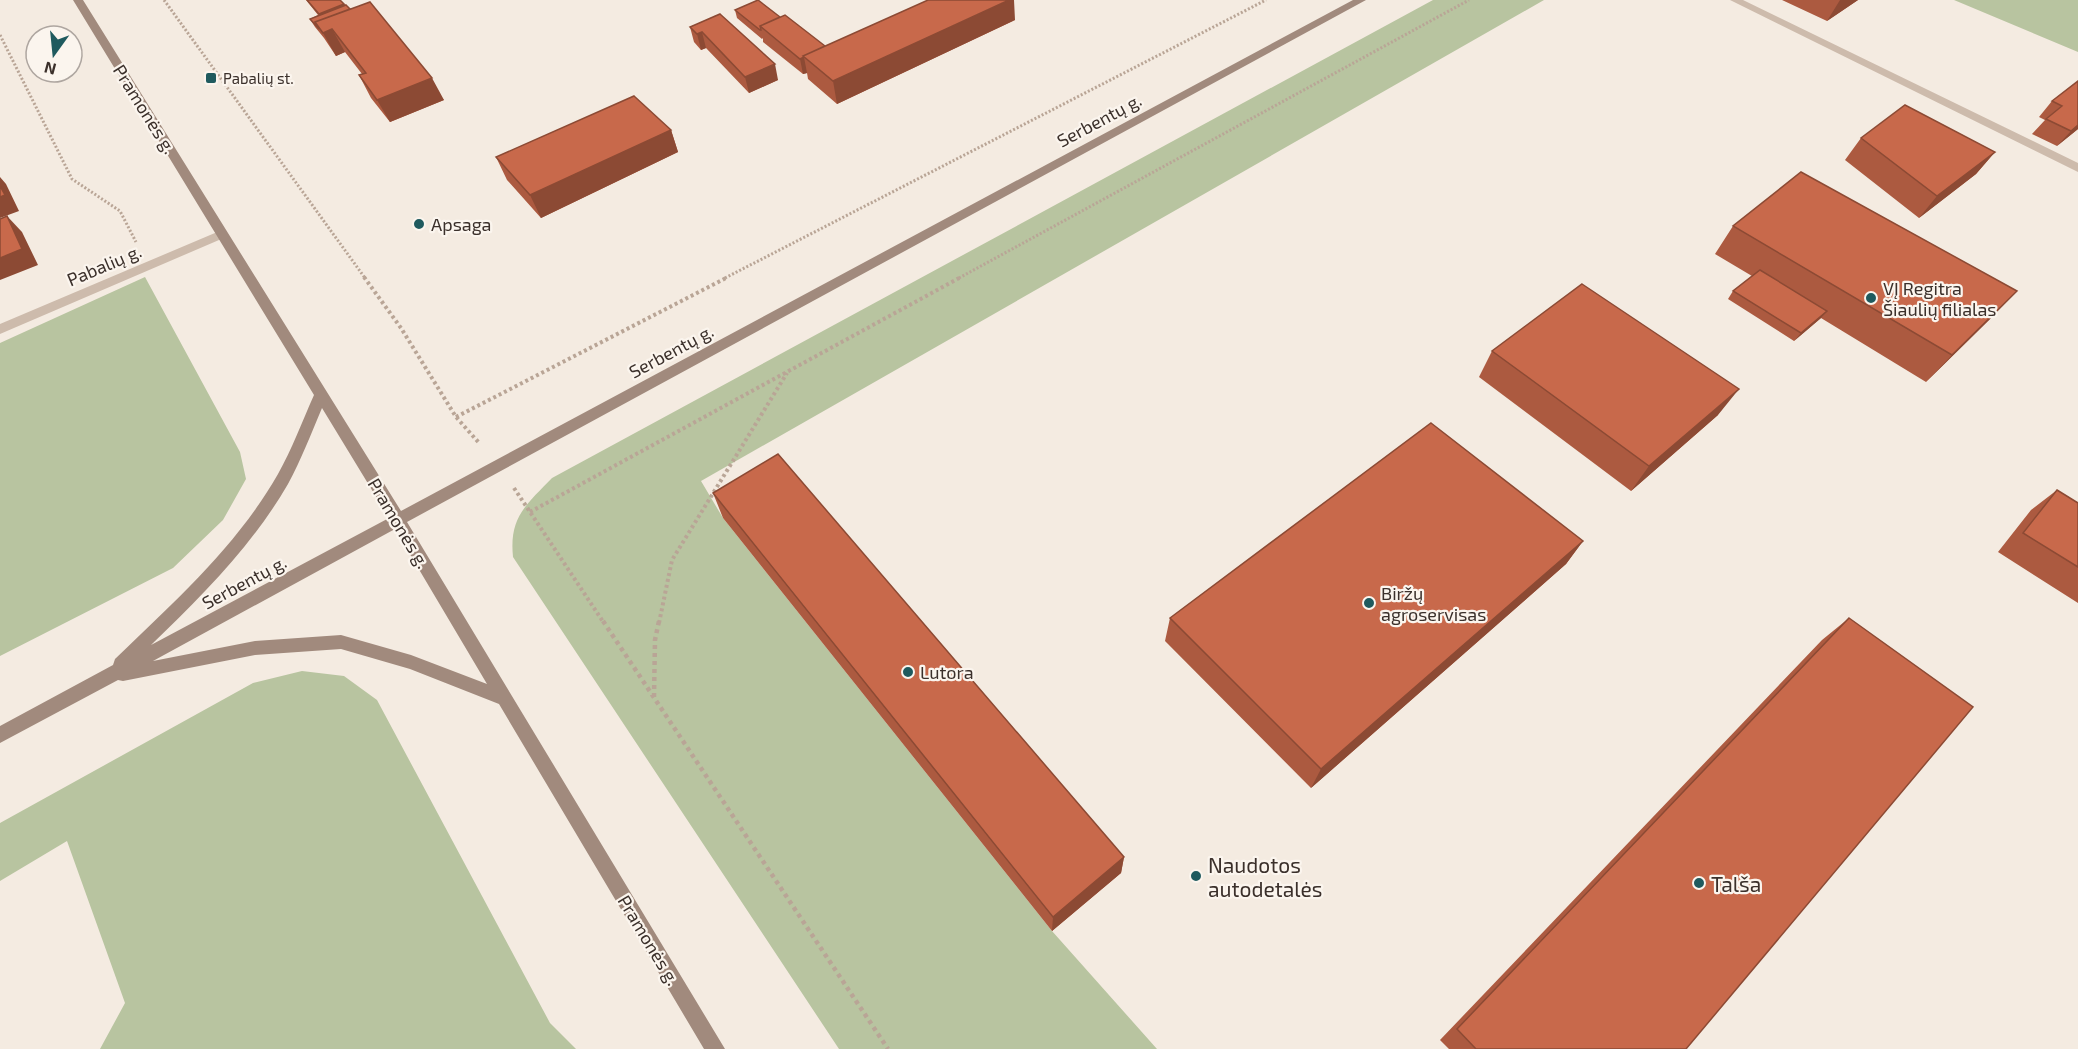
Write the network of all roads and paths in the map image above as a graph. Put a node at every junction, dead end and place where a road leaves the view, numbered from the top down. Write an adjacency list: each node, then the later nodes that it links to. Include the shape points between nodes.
1 (78, 0): 9 (main road, Pramonės g.)
2 (164, 0): 14 (path, via 401,328)
3 (1266, 0): 14 (path)
4 (1361, 0): 15 (main road, Serbentų g.)
5 (1469, 0): 12 (path)
6 (1735, 0): 8 (street)
7 (0, 35): 10 (path, via 72,179 120,211)
8 (2078, 168)
9 (222, 234): 10 (street, Pabalių g.); 13 (main road, Pramonės g.)
10 (149, 265): 11 (street, Pabalių g.)
11 (0, 329)
12 (788, 372): 16 (path); 20 (path, via 672,560 655,640)
13 (321, 395): 17 (main road, Pramonės g.); 18 (main road, via 283,478 259,516 215,571)
14 (456, 417): 15 (path)
15 (499, 466): 16 (path); 17 (main road, Serbentų g.)
16 (530, 512): 20 (path)
17 (398, 520): 18 (main road, Serbentų g.); 19 (main road, Pramonės g.)
18 (108, 676): 19 (main road, via 255,648 341,642 411,662); 21 (main road, Serbentų g.)
19 (504, 698): 22 (main road, Pramonės g.)
20 (654, 698): 23 (path)
21 (0, 735)
22 (715, 1049)
23 (888, 1049)

